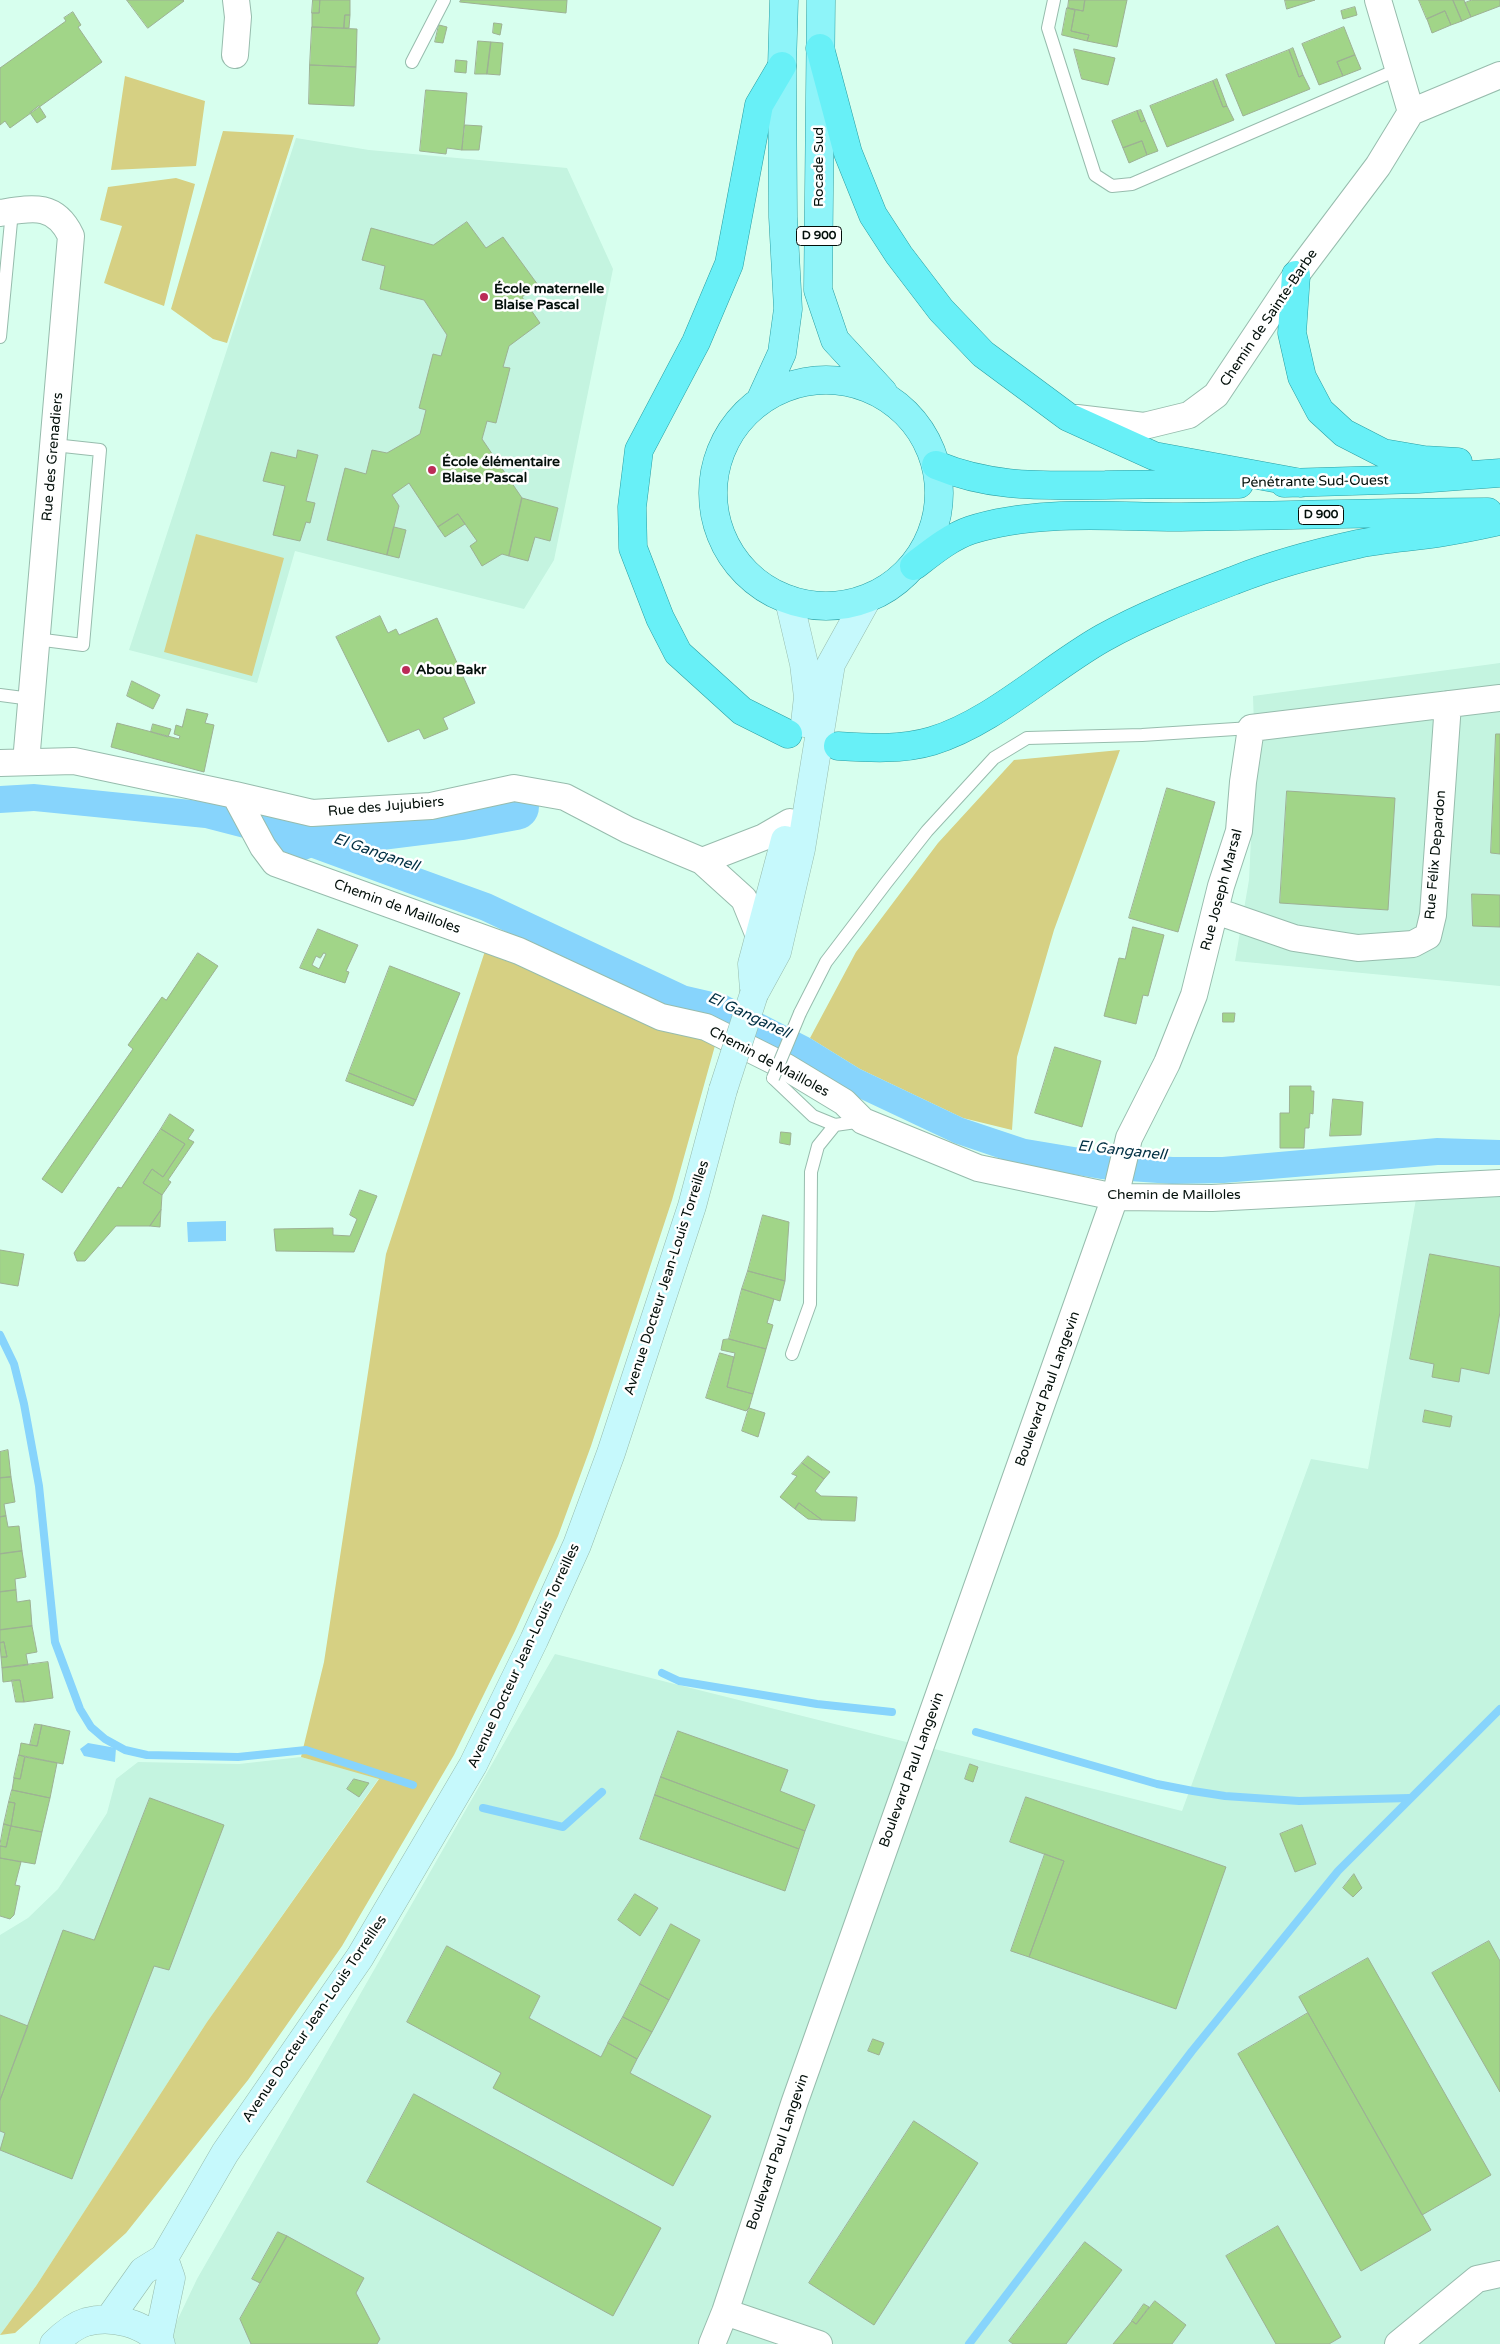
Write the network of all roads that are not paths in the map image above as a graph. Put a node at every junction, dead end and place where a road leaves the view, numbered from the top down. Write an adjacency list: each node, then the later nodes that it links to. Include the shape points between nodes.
1 (236, 0): 8 (street)
2 (444, 0): 9 (lane)
3 (784, 0): 10 (main road, D 900)
4 (821, 0): 7 (main road, Rocade Sud / D 900)
5 (1054, 0): 11 (lane, via 1048,28 1094,175 1112,186 1132,184)
6 (1378, 0): 11 (street)
7 (820, 48): 17 (main road, Rocade Sud / D 900, via 818,290 835,340); 19 (highway, via 848,153 872,215 942,310 983,354)
8 (235, 55)
9 (412, 62)
10 (782, 66): 18 (main road, D 900, via 783,217 788,309 782,352); 37 (highway, via 759,105 729,264 696,342 640,450 632,507 632,540 660,618 678,653 742,711)
11 (1399, 69): 13 (street)
12 (1500, 75): 13 (street)
13 (1411, 112): 15 (street, Chemin de Sainte-Barbe, via 1378,166)
14 (6, 212): 16 (lane); 20 (street, Rue des Grenadiers, via 36,208 47,211 58,216 71,236)
15 (1296, 275): 19 (street, Chemin de Sainte-Barbe, via 1216,395 1189,415 1144,426); 21 (highway, via 1292,333 1302,377 1320,411 1344,433 1383,453 1424,460)
16 (0, 337)
17 (890, 399): 18 (main road, via 859,384 825,380 791,385); 22 (main road, via 911,417 926,440)
18 (760, 401): 28 (main road, via 746,413 724,444 714,480 715,509 722,536 742,568 755,581)
19 (1068, 417): 24 (highway, via 1154,456)
20 (54, 445): 30 (street, Rue des Grenadiers); 30 (lane, via 100,450 84,637 83,645)
21 (1500, 463)
22 (936, 465): 24 (highway, Pénétrante Sud-Ouest, via 996,483 1033,486); 27 (main road, via 940,486 936,522 926,548)
23 (1500, 474): 24 (highway, Pénétrante Sud-Ouest)
24 (1301, 483)
25 (1500, 512): 27 (highway, D 900, via 1009,520 970,530 948,541)
26 (1500, 521): 38 (highway, via 1360,544 1293,560 1236,579 1105,637 963,729 931,742 881,748)
27 (914, 566): 29 (main road, via 892,586)
28 (789, 600): 29 (main road, via 814,606 841,606); 34 (main road)
29 (867, 600): 34 (main road, via 831,664)
30 (36, 639): 33 (street, Rue des Grenadiers)
31 (0, 695): 33 (lane)
32 (1500, 698): 35 (street)
33 (31, 699): 39 (street, Rue des Grenadiers)
34 (816, 699): 42 (main road, Avenue Docteur Jean-Louis Torreilles); 46 (main road, Avenue Docteur Jean-Louis Torreilles, via 801,849 777,952)
35 (1448, 704): 36 (street); 44 (street, Rue Félix Depardon, via 1433,915 1428,936 1413,944 1358,948 1294,938)
36 (1251, 728): 44 (street, Rue Joseph Marsal, via 1239,831); 48 (lane, bridge, via 1027,738 994,758 933,824 886,883 826,962 800,1013 773,1078 813,1116)
37 (788, 734)
38 (838, 746)
39 (26, 762): 40 (street); 41 (street, via 74,761)
40 (0, 764)
41 (238, 801): 43 (street, Rue des Jujubiers, via 312,813 431,806 514,788 564,797 628,830); 47 (street, Chemin de Mailloles, via 275,862 519,951 662,1017 706,1028 786,1067 844,1102)
42 (790, 822): 43 (street, via 764,837); 45 (main road, Avenue Docteur Jean-Louis Torreilles)
43 (702, 861): 45 (street, Rue des Jujubiers, via 744,899)
44 (1216, 911): 50 (street, Rue Joseph Marsal, via 1194,996 1167,1063 1129,1138)
45 (759, 936): 46 (main road, Avenue Docteur Jean-Louis Torreilles, via 752,964)
46 (754, 994): 52 (main road, Avenue Docteur Jean-Louis Torreilles, bridge, via 723,1090 692,1206 611,1453 577,1544 534,1640 473,1765 414,1868 360,1957 225,2153)
47 (863, 1121): 48 (lane); 50 (street, Chemin de Mailloles, via 978,1168)
48 (835, 1125): 51 (lane, via 818,1146 811,1172 810,1304)
49 (1500, 1183): 50 (street, Chemin de Mailloles, via 1212,1198)
50 (1116, 1192): 54 (street, Boulevard Paul Langevin, via 795,2100)
51 (792, 1354)
52 (164, 2258): 55 (main road, Avenue Docteur Jean-Louis Torreilles, via 143,2271); 56 (main road, via 171,2278)
53 (1500, 2274): 60 (street, via 1477,2279)
54 (725, 2312): 58 (street, Boulevard Paul Langevin); 59 (street)
55 (109, 2319): 56 (main road, via 144,2329); 57 (main road, via 86,2322 66,2332)
56 (160, 2342)
57 (54, 2344)
58 (712, 2344)
59 (819, 2344)
60 (1398, 2344)

